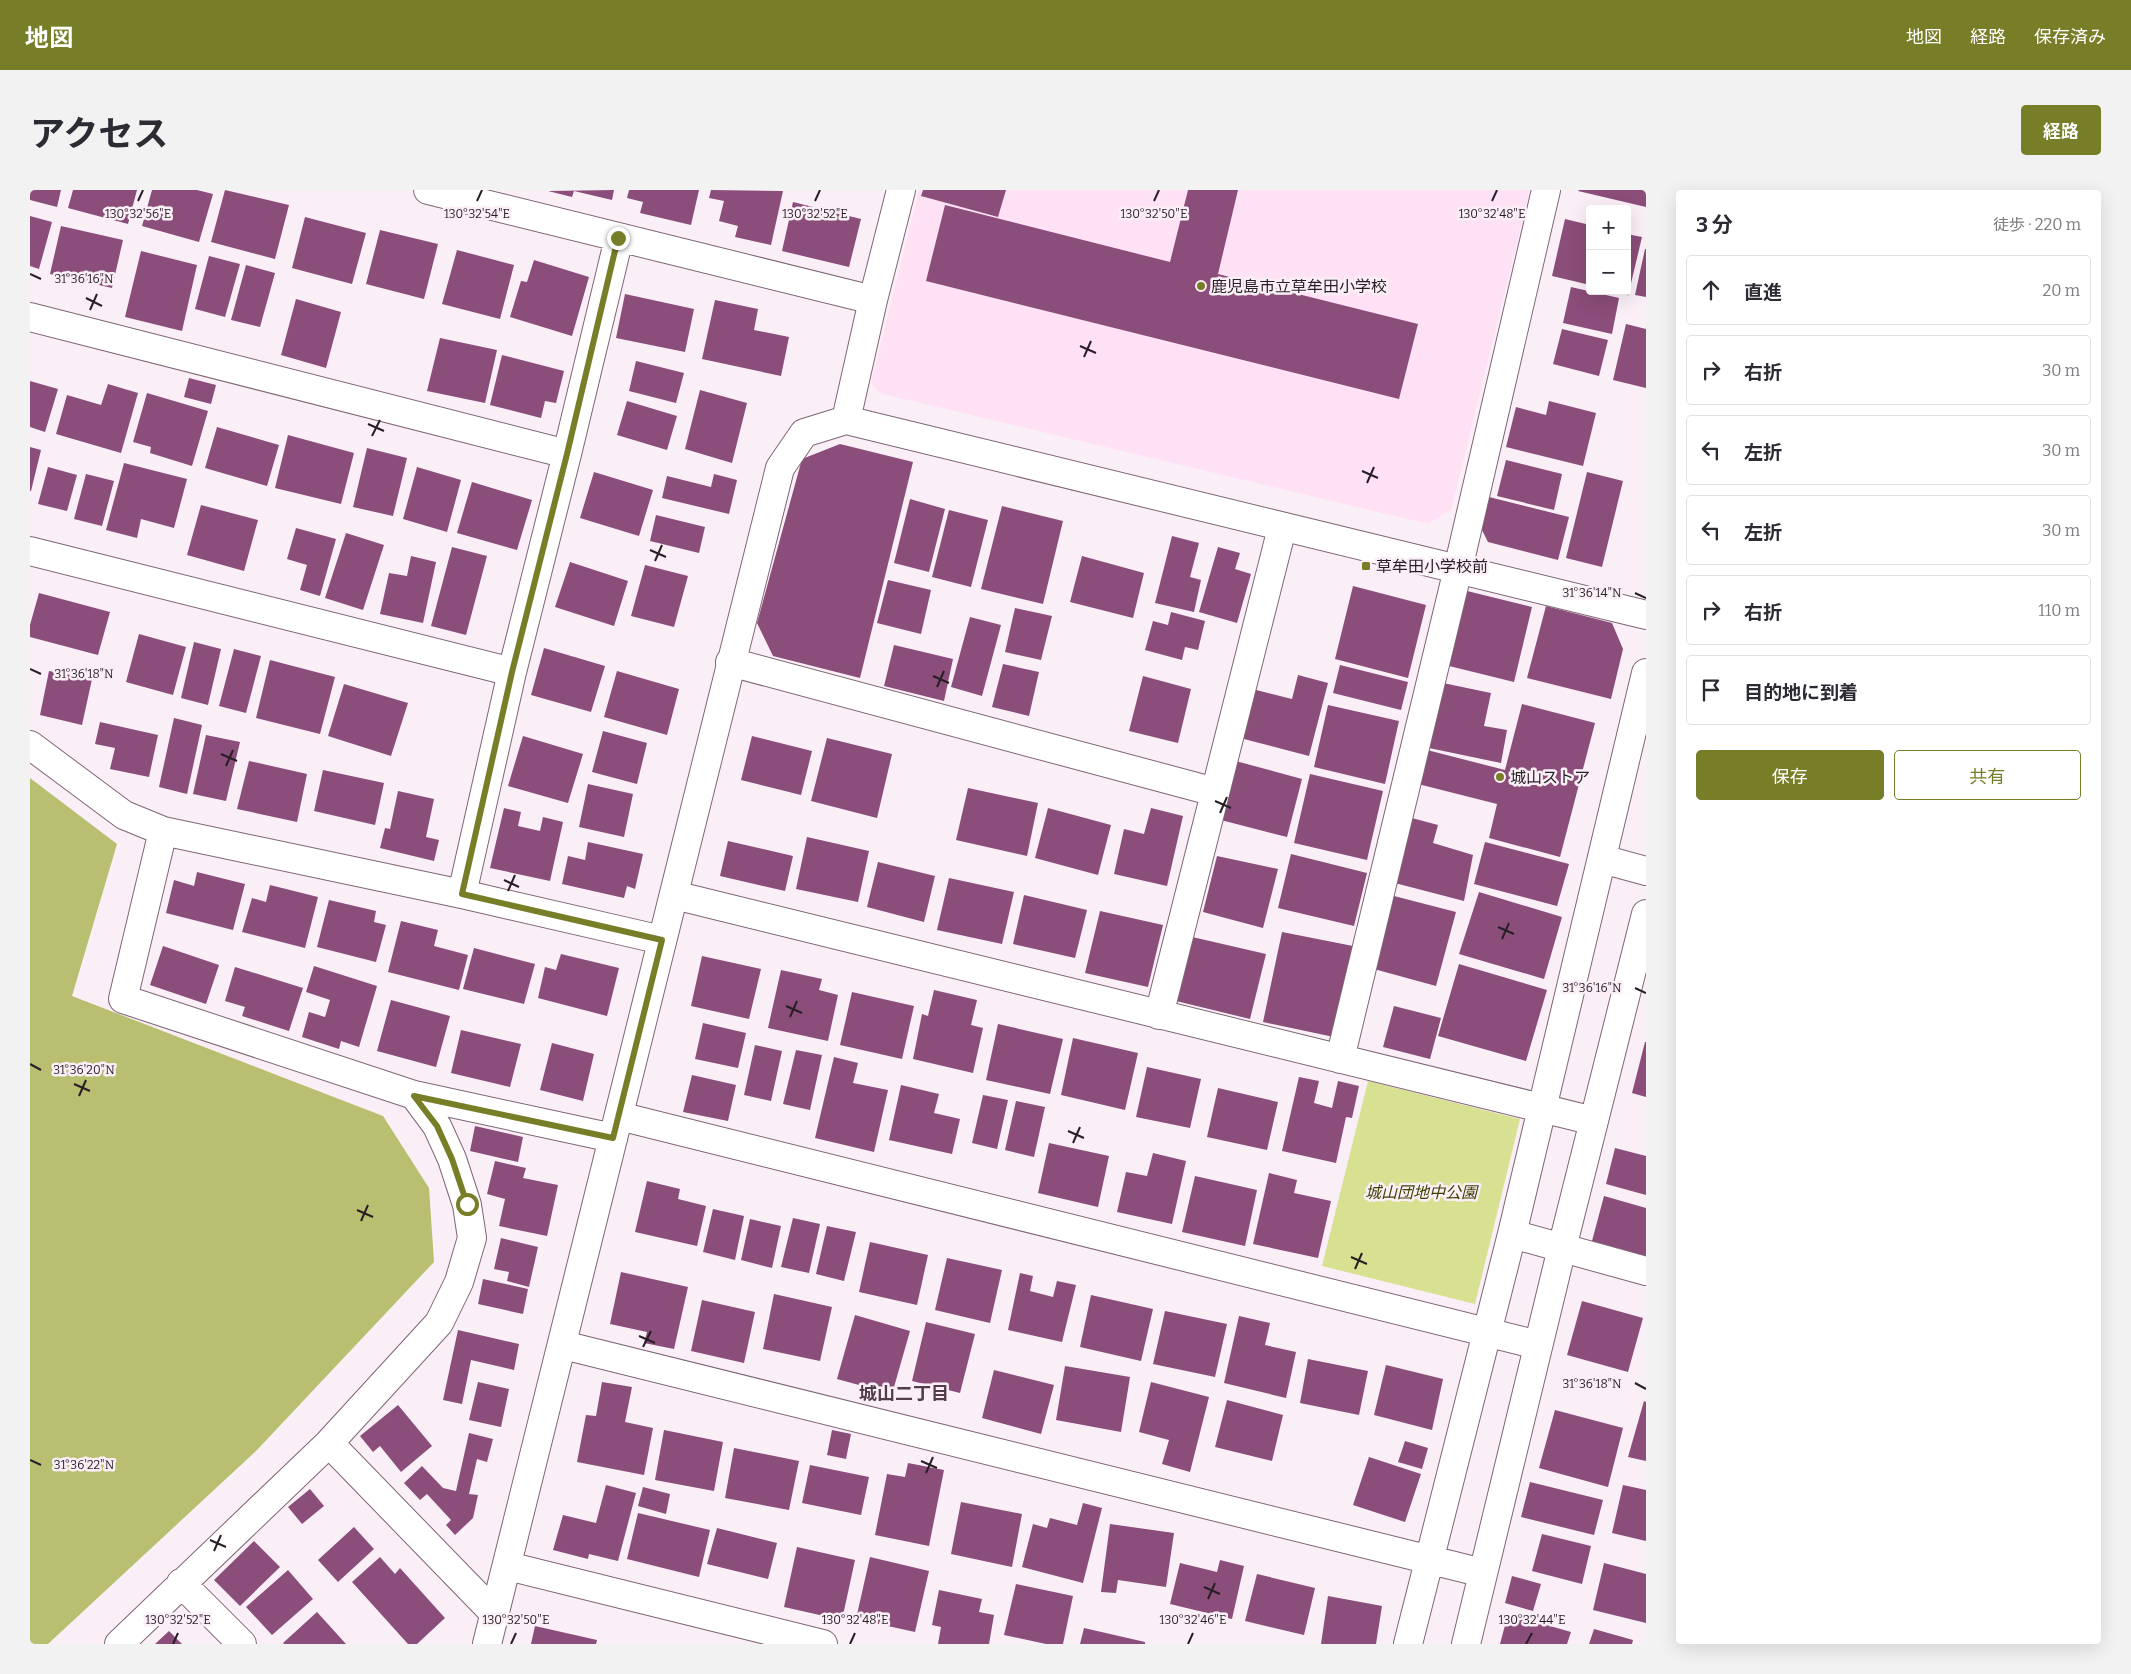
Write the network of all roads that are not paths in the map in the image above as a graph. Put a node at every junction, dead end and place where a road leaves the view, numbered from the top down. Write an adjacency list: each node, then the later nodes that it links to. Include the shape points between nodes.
1 (428, 190): 4 (street)
2 (901, 190): 5 (street)
3 (1546, 190): 11 (street)
4 (618, 238): 5 (street); 8 (street)
5 (873, 300): 7 (street)
6 (30, 317): 8 (street)
7 (846, 420): 9 (street); 13 (street, via 804,433 780,468)
8 (567, 454): 14 (street)
9 (1282, 528): 11 (street); 17 (street)
10 (30, 551): 14 (street)
11 (1458, 569): 12 (street); 26 (street)
12 (1646, 615)
13 (730, 662): 17 (street); 22 (street)
14 (512, 672): 21 (street)
15 (1646, 673): 19 (street)
16 (30, 745): 18 (street, via 124,815)
17 (1215, 792): 25 (street)
18 (163, 831): 21 (street); 27 (street, via 123,998)
19 (1602, 859): 20 (street); 28 (street)
20 (1646, 871)
21 (462, 894): 24 (street)
22 (674, 895): 24 (street); 25 (street)
23 (1646, 914): 29 (street)
24 (662, 940): 30 (street)
25 (1159, 1015): 26 (street)
26 (1340, 1059): 28 (street)
27 (414, 1096): 30 (street); 37 (street, via 437,1126 452,1159 467,1204 472,1238 459,1282 439,1323)
28 (1542, 1109): 29 (street); 31 (street)
29 (1594, 1121): 32 (street)
30 (616, 1127): 34 (street); 35 (street)
31 (1512, 1234): 32 (street); 34 (street)
32 (1562, 1248): 33 (street); 36 (street)
33 (1646, 1271)
34 (1488, 1334): 36 (street); 38 (street)
35 (562, 1344): 38 (street); 39 (street)
36 (1538, 1345): 40 (street)
37 (329, 1443): 41 (street); 42 (street)
38 (1429, 1559): 40 (street); 47 (street)
39 (508, 1566): 42 (street); 46 (street)
40 (1484, 1573): 48 (street)
41 (182, 1583): 43 (street); 44 (street)
42 (495, 1614): 45 (street)
43 (119, 1644)
44 (242, 1644)
45 (487, 1644)
46 (823, 1644)
47 (1408, 1644)
48 (1466, 1644)

